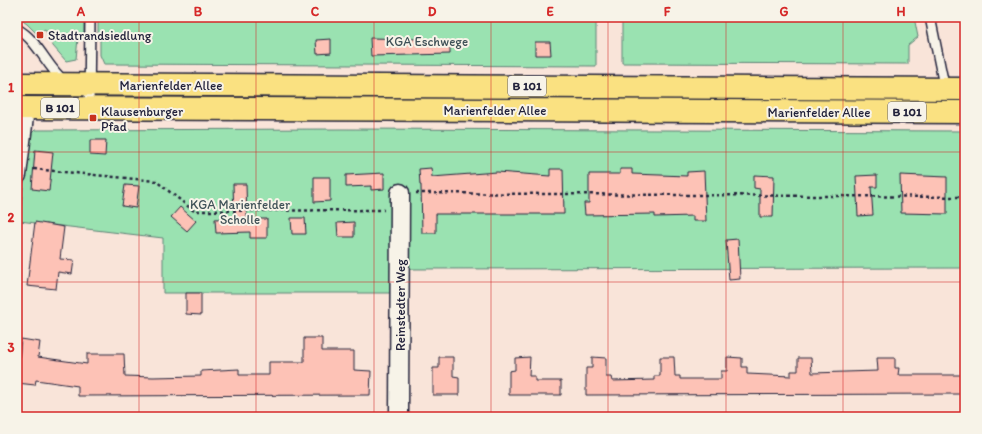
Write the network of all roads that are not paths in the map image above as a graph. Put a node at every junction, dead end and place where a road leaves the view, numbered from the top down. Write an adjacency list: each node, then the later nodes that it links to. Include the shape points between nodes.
1 (90, 17): 4 (lane)
2 (930, 17): 5 (lane)
3 (17, 29): 4 (lane, via 32,41 55,73)
4 (79, 84): 5 (main road, Marienfelder Allee / B 101); 6 (main road, Marienfelder Allee / B 101); 7 (lane)
5 (955, 89): 8 (lane)
6 (23, 96): 7 (main road, Marienfelder Allee / B 101); 9 (street)
7 (90, 108): 8 (main road, Marienfelder Allee / B 101)
8 (955, 112)
9 (17, 171)
10 (400, 201): 11 (street, Reinstedter Weg)
11 (399, 417)

